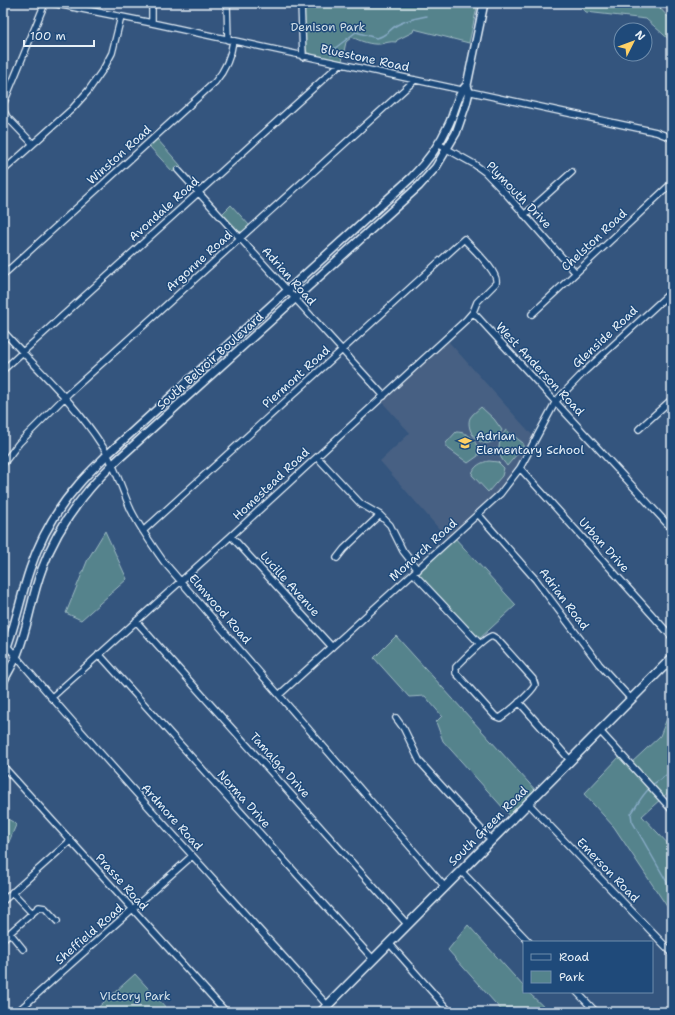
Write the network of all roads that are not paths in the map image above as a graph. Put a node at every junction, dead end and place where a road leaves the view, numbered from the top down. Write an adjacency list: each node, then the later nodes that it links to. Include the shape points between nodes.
1 (44, 3): 16 (street, via 3,105 7,117)
2 (52, 3): 7 (street, Bluestone Road)
3 (152, 3): 9 (street)
4 (227, 3): 10 (street, Winston Road)
5 (301, 3): 11 (street)
6 (484, 3): 14 (street, South Belvoir Boulevard)
7 (70, 5): 8 (street, Bluestone Road)
8 (121, 17): 9 (street, Bluestone Road); 16 (street, via 112,53 96,80 76,105)
9 (152, 23): 10 (street, Bluestone Road)
10 (230, 40): 11 (street, Bluestone Road); 27 (street, Winston Road, via 232,53 228,64 215,82)
11 (303, 56): 12 (street, Bluestone Road)
12 (340, 64): 13 (street, Bluestone Road); 23 (street, Avondale Road)
13 (415, 80): 14 (street, Bluestone Road); 25 (street, Argonne Road)
14 (466, 89): 15 (street, Bluestone Road, via 656,132); 17 (street, South Belvoir Boulevard); 18 (street, South Belvoir Boulevard, via 461,120)
15 (672, 138)
16 (32, 144): 20 (street)
17 (438, 144): 18 (street, Plymouth Drive); 29 (street, South Belvoir Boulevard, via 412,178)
18 (447, 149): 24 (street, Plymouth Drive, via 485,172); 31 (street, South Belvoir Boulevard, via 436,167 419,186)
19 (178, 170): 23 (street, Adrian Road)
20 (3, 171)
21 (572, 172): 24 (street)
22 (672, 183): 26 (street, Chelston Road)
23 (198, 193): 25 (street, Adrian Road); 36 (street, Avondale Road)
24 (524, 215): 26 (street, Plymouth Drive)
25 (240, 239): 29 (street, Adrian Road); 39 (street, Argonne Road)
26 (576, 272): 33 (street, Chelston Road)
27 (3, 275)
28 (497, 280): 32 (street, Homestead Road, via 494,287 477,302); 35 (street, Piermont Road, via 494,272 464,239)
29 (287, 291): 31 (street, Adrian Road); 43 (street, South Belvoir Boulevard)
30 (672, 291): 41 (street, Glenside Road, via 584,372)
31 (295, 299): 35 (street, Adrian Road); 46 (street, South Belvoir Boulevard)
32 (473, 312): 38 (street, Homestead Road); 41 (street, West Anderson Road)
33 (532, 314)
34 (3, 331): 36 (street, Elmwood Road)
35 (342, 350): 38 (street, Adrian Road); 51 (street, Piermont Road)
36 (22, 352): 37 (street, Avondale Road); 39 (street, Elmwood Road)
37 (3, 370)
38 (384, 396): 44 (street, Homestead Road)
39 (64, 398): 43 (street, Elmwood Road); 45 (street, Argonne Road, via 19,443)
40 (672, 399): 42 (street)
41 (556, 402): 47 (street, Monarch Road); 50 (street, West Anderson Road)
42 (639, 430)
43 (108, 454): 46 (street, Elmwood Road); 58 (street, South Belvoir Boulevard, via 78,484 49,528 30,570 16,622)
44 (317, 457): 49 (street, via 361,504); 52 (street, Homestead Road)
45 (3, 464)
46 (114, 464): 51 (street, Elmwood Road, via 132,512); 63 (street, South Belvoir Boulevard, via 84,494 54,539 41,570)
47 (520, 468): 48 (street, Monarch Road, via 500,494); 57 (street, Urban Drive)
48 (478, 514): 54 (street, Monarch Road); 68 (street, Adrian Road, via 533,576 595,659)
49 (380, 515): 53 (street); 54 (street, via 390,525)
50 (672, 529)
51 (143, 531): 55 (street, Elmwood Road, via 164,562)
52 (231, 536): 55 (street, Homestead Road); 60 (street, Lucille Avenue)
53 (337, 558)
54 (416, 572): 59 (street); 60 (street, Monarch Road)
55 (181, 580): 56 (street, Homestead Road); 66 (street, Elmwood Road)
56 (136, 621): 61 (street, Homestead Road); 86 (street, Tamalga Drive)
57 (672, 637)
58 (5, 644): 62 (street, South Belvoir Boulevard); 63 (street, Ardmore Road)
59 (480, 644): 69 (street, via 488,637 495,637 533,679 535,687); 69 (street, via 456,667 456,673 497,718 502,717)
60 (332, 647): 66 (street, Monarch Road)
61 (99, 654): 67 (street, Homestead Road); 93 (street, Norma Drive)
62 (3, 657)
63 (16, 657): 65 (street, South Belvoir Boulevard); 67 (street, Ardmore Road)
64 (672, 658): 68 (main road, South Green Road)
65 (3, 682)
66 (279, 695): 80 (street, Elmwood Road)
67 (51, 698): 78 (street, Ardmore Road)
68 (631, 699): 71 (main road, South Green Road)
69 (519, 702): 72 (street)
70 (396, 718): 76 (street, via 420,762)
71 (599, 730): 72 (main road, South Green Road); 75 (street)
72 (570, 760): 74 (main road, South Green Road)
73 (3, 766): 77 (street, Prasse Road)
74 (528, 803): 76 (main road, South Green Road); 92 (street, Emerson Road)
75 (672, 810)
76 (491, 840): 79 (main road, South Green Road)
77 (70, 841): 81 (street); 83 (street, Prasse Road)
78 (192, 856): 83 (street, Sheffield Road); 95 (street, Ardmore Road)
79 (460, 871): 80 (main road, South Green Road); 89 (street)
80 (445, 887): 86 (main road, South Green Road)
81 (12, 892): 82 (street); 84 (street)
82 (3, 901)
83 (133, 910): 96 (street, Prasse Road); 97 (street, Sheffield Road)
84 (32, 913): 85 (street, via 43,907); 87 (street)
85 (57, 921)
86 (407, 924): 90 (main road, South Green Road)
87 (10, 933): 88 (street); 91 (street)
88 (3, 939)
89 (528, 941)
90 (389, 943): 93 (main road, South Green Road); 99 (street)
91 (23, 949)
92 (672, 953)
93 (373, 959): 95 (main road, South Green Road)
94 (578, 993): 100 (street)
95 (327, 1005): 98 (main road, South Green Road)
96 (222, 1011)
97 (17, 1012)
98 (321, 1012)
99 (450, 1012)
100 (596, 1012)

